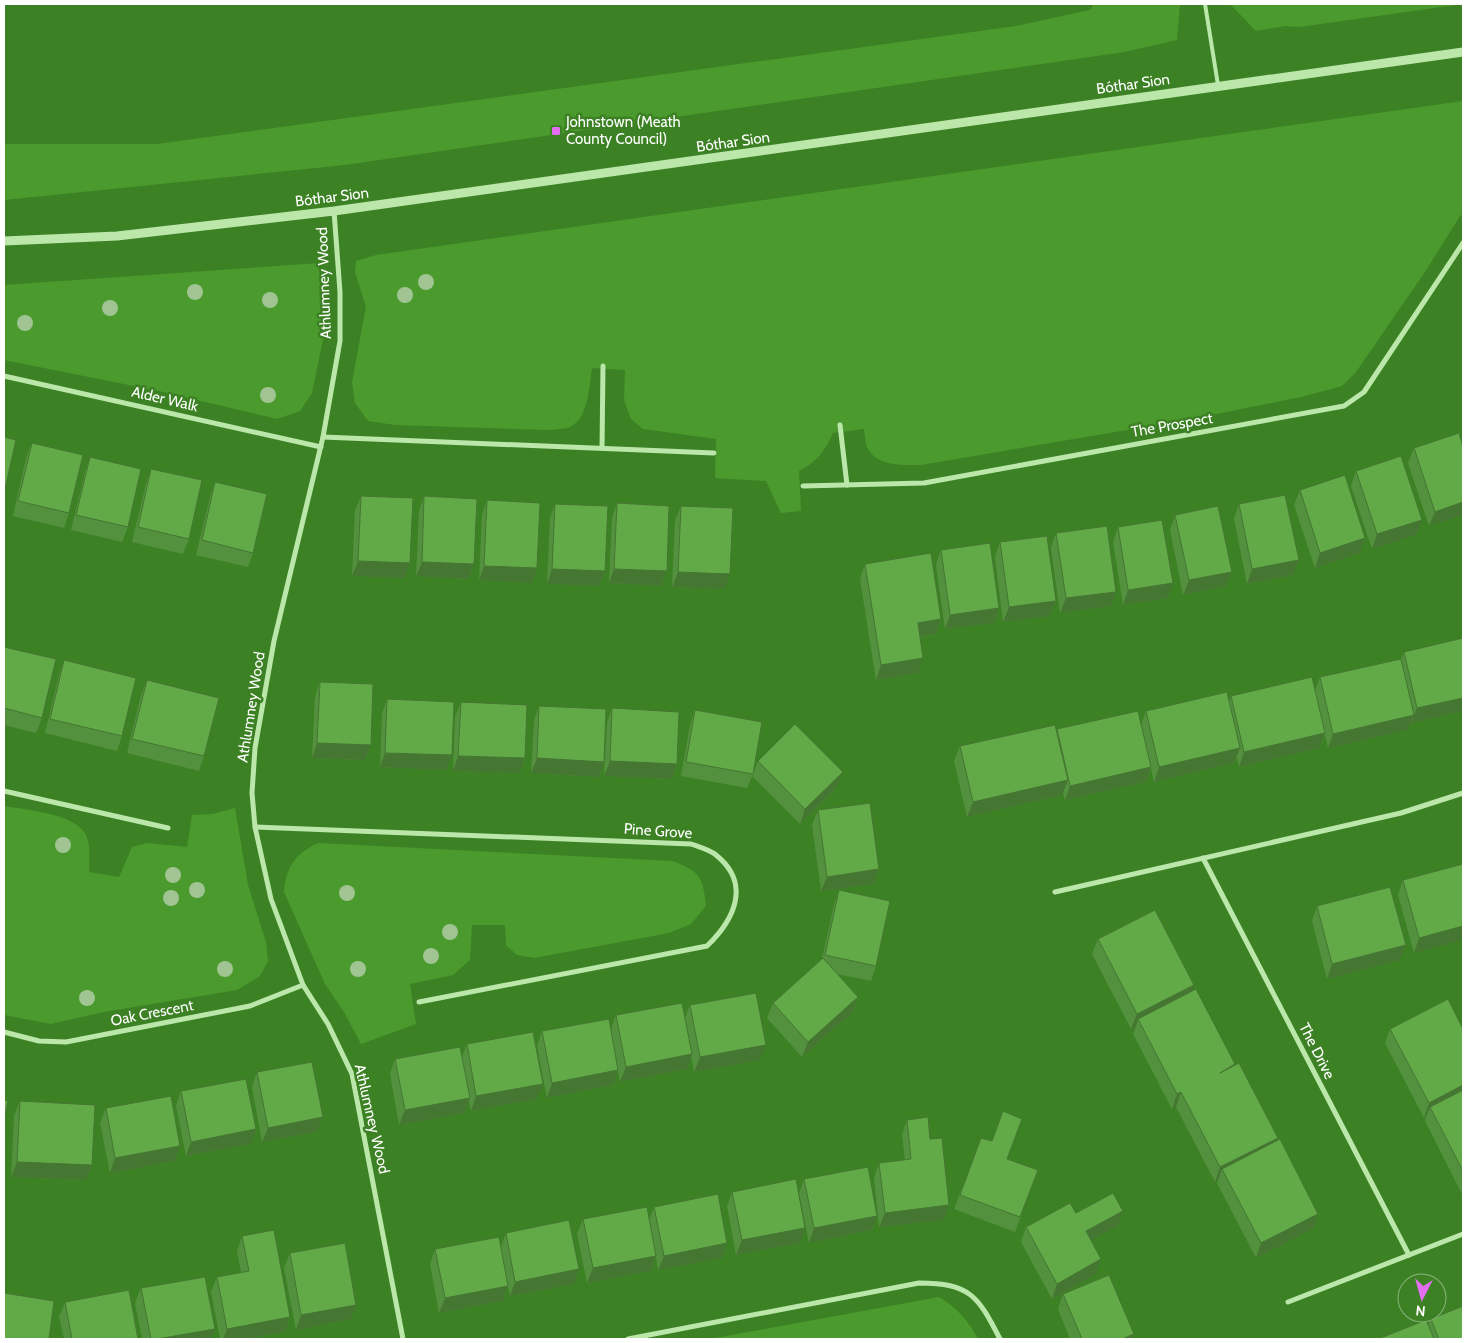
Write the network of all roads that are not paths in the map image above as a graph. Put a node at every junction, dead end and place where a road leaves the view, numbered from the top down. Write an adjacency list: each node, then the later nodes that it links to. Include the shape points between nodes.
1 (1206, 4): 3 (lane)
2 (1463, 52): 3 (street, Bóthar Sion)
3 (1218, 85): 4 (street, Bóthar Sion)
4 (334, 211): 5 (street, Bóthar Sion, via 117,236); 10 (street, Athlumney Wood, via 340,341)
5 (4, 241)
6 (1463, 243): 14 (street, The Prospect, via 1364,392 1344,406 924,483)
7 (603, 366): 12 (street)
8 (4, 376): 11 (street, Alder Walk)
9 (840, 425): 14 (street)
10 (323, 437): 11 (street, Athlumney Wood); 12 (street)
11 (321, 447): 18 (street, Athlumney Wood, via 274,642 254,748 252,793)
12 (602, 448): 13 (street)
13 (714, 453)
14 (847, 485): 15 (street, The Prospect)
15 (803, 486)
16 (4, 791): 19 (street)
17 (1463, 793): 20 (street, via 1401,813)
18 (255, 827): 22 (street, Athlumney Wood, via 271,899); 23 (street, Pine Grove, via 691,844 716,854 729,870 737,888 735,910 722,931 707,946)
19 (168, 828)
20 (1204, 858): 21 (street); 26 (street, The Drive)
21 (1055, 892)
22 (303, 985): 24 (street, Oak Crescent, via 250,1006 66,1042 39,1041); 28 (street, Athlumney Wood, via 328,1024 352,1074)
23 (419, 1002)
24 (4, 1032)
25 (1463, 1234): 26 (street)
26 (1409, 1255): 27 (street)
27 (1288, 1302)
28 (403, 1339)
29 (628, 1339): 30 (street, via 928,1283 946,1283 970,1294 985,1310)
30 (1000, 1339)

